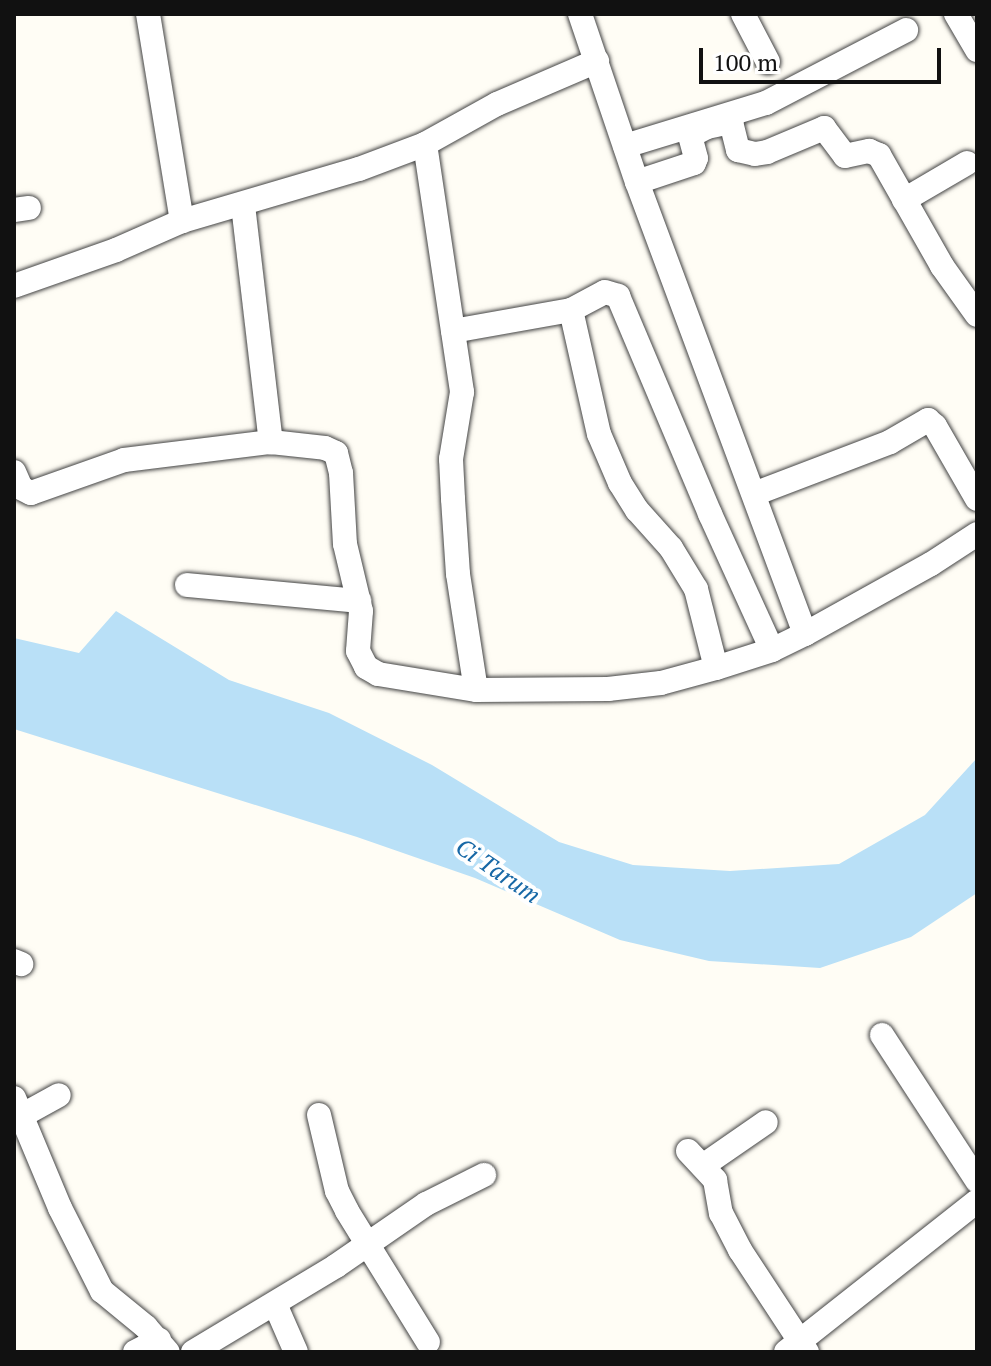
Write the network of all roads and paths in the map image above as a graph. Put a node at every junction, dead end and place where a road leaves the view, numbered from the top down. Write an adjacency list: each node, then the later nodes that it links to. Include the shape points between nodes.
1 (148, 14): 15 (street)
2 (580, 14): 7 (street)
3 (743, 14): 8 (street)
4 (956, 14): 6 (street)
5 (906, 30): 10 (street, via 766,103)
6 (977, 50)
7 (597, 61): 9 (street, via 497,104); 10 (street)
8 (768, 62)
9 (425, 144): 14 (street); 19 (street)
10 (625, 146): 12 (street)
11 (967, 163): 13 (street)
12 (637, 182): 13 (street, via 694,163 690,136 707,127 731,122 738,150 755,154 824,128 845,156 869,151 879,155); 22 (street)
13 (904, 200): 18 (street)
14 (243, 205): 15 (street); 20 (street)
15 (182, 221): 16 (street)
16 (14, 286)
17 (571, 310): 19 (street); 28 (street, via 605,292 618,296); 29 (street, via 599,434 629,496 696,589)
18 (977, 315)
19 (453, 331): 30 (street, via 462,392 451,459 453,499 458,574)
20 (271, 442): 21 (street, via 124,460 31,493 21,488); 26 (street, via 336,453 345,544)
21 (14, 472)
22 (754, 494): 23 (street, via 890,442 928,420); 27 (street)
23 (977, 499)
24 (977, 534): 27 (street)
25 (187, 585): 26 (street)
26 (359, 601): 30 (street, via 358,651 366,667 378,674)
27 (805, 634): 28 (street)
28 (772, 650): 29 (street)
29 (716, 668): 30 (street, via 661,683 608,689)
30 (476, 690)
31 (882, 1035): 37 (street)
32 (59, 1095): 33 (street)
33 (17, 1107): 42 (street, via 102,1291)
34 (319, 1115): 39 (street, via 337,1191)
35 (766, 1122): 43 (street, via 696,1158 715,1180 721,1213)
36 (484, 1175): 39 (street, via 426,1204)
37 (977, 1181)
38 (977, 1201): 43 (street)
39 (368, 1243): 40 (street); 41 (street)
40 (275, 1304): 45 (street); 46 (street)
41 (428, 1342)
42 (163, 1346): 44 (street)
43 (797, 1348)
44 (135, 1352)
45 (193, 1352)
46 (296, 1352)

